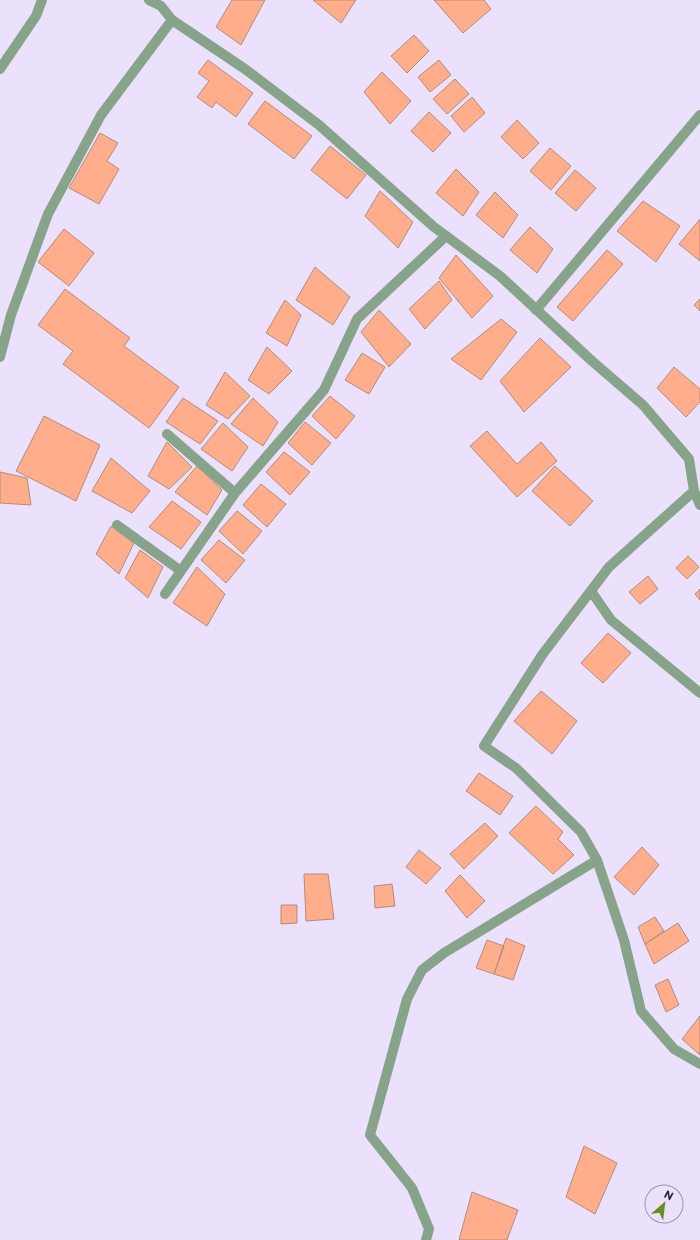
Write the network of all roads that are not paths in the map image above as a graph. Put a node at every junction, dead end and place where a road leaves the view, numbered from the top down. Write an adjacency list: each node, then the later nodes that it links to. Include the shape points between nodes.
1 (42, 0): 5 (street, via 36,16)
2 (149, 0): 3 (street)
3 (163, 3): 4 (street)
4 (172, 20): 7 (street, via 245,69 319,125); 9 (street, via 101,115 48,214 11,314)
5 (0, 69)
6 (700, 114): 8 (street)
7 (446, 236): 8 (street, via 500,276); 12 (street, via 357,319 324,390)
8 (536, 310): 11 (street, via 643,405 689,459)
9 (0, 357)
10 (167, 434): 12 (street)
11 (694, 491): 13 (street); 16 (street, via 609,567)
12 (236, 492): 15 (street)
13 (700, 505)
14 (116, 525): 15 (street)
15 (181, 571): 17 (street)
16 (591, 590): 18 (street, via 611,620); 19 (street, via 542,655 484,746 516,768 581,832)
17 (165, 594)
18 (700, 693)
19 (597, 860): 20 (street, via 624,940 641,1011 674,1049); 21 (street, via 471,936 427,966 422,970 407,999 370,1135 412,1188 429,1229)
20 (700, 1064)
21 (426, 1240)

